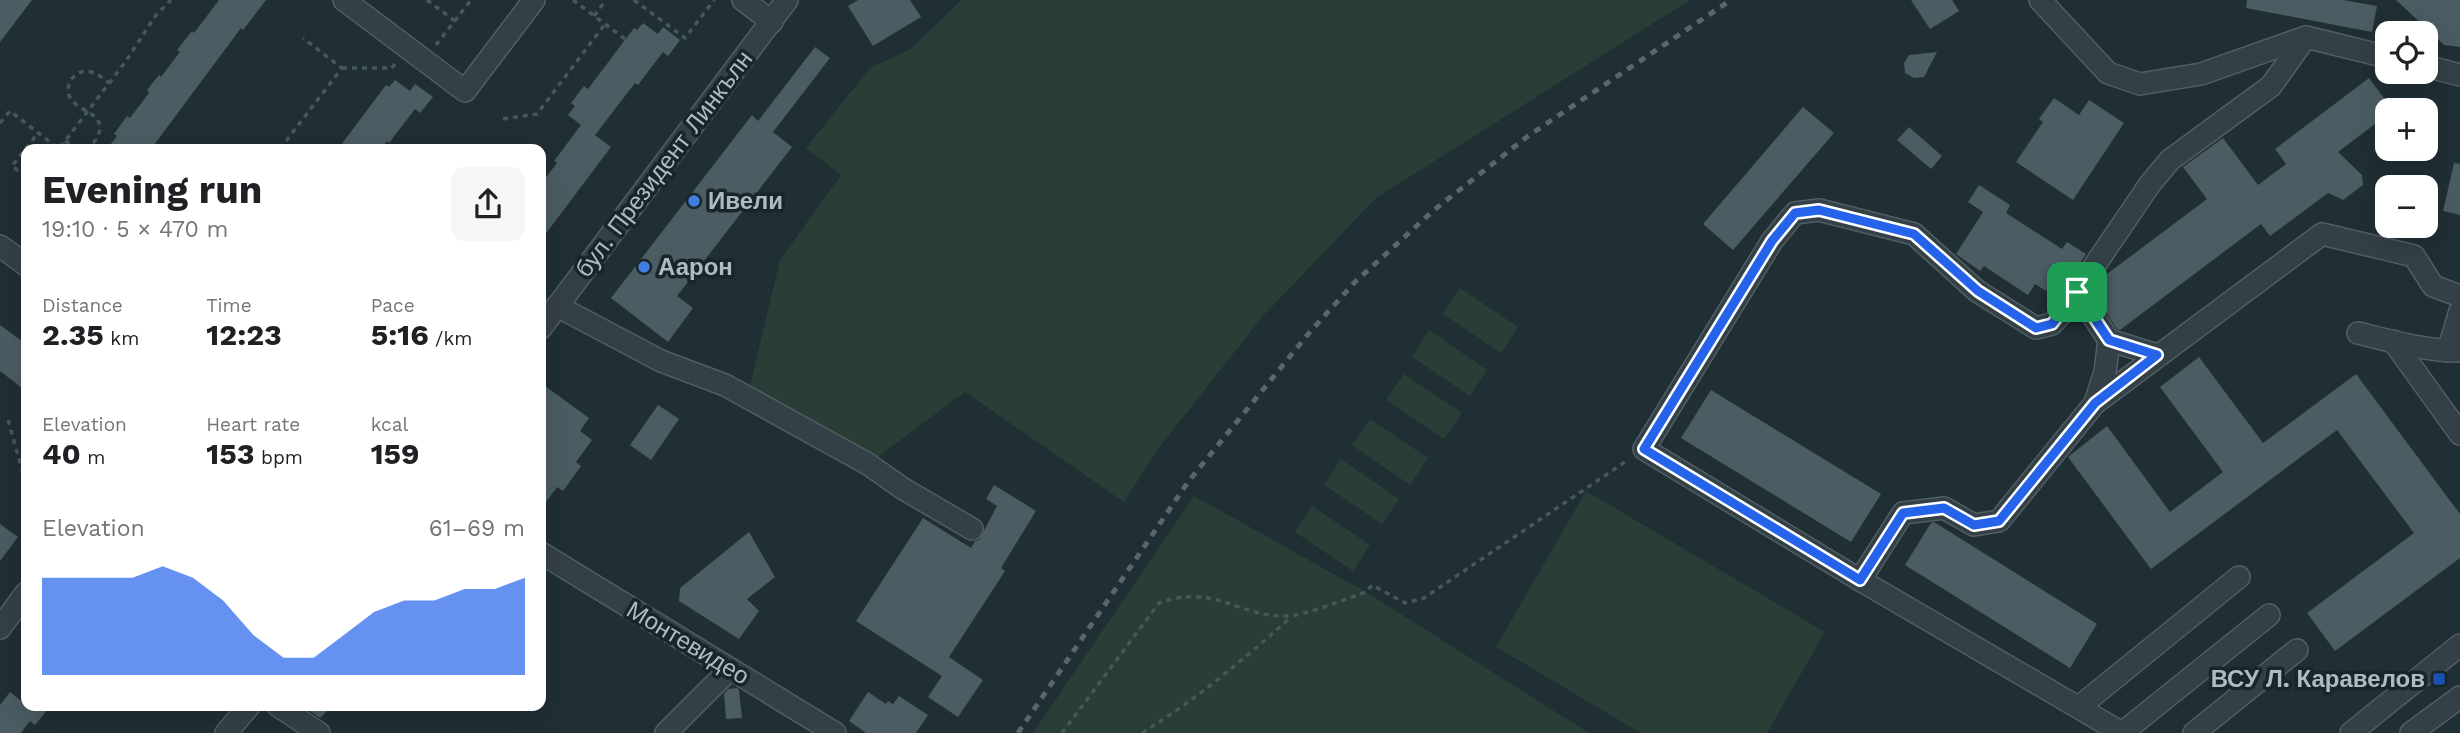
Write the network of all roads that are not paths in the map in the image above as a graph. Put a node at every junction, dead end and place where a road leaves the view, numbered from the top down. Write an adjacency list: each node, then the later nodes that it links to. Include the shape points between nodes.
1 (344, 0): 2 (street, via 466,91)
2 (534, 0)
3 (743, 0): 6 (street)
4 (787, 0): 6 (street, бул. Президент Линкълн)
5 (2040, 0): 7 (street, via 2108,73 2140,84 2201,74)
6 (772, 22): 15 (street, бул. Президент Линкълн)
7 (2306, 37): 8 (street); 13 (street, via 2270,86 2170,160)
8 (2375, 54)
9 (2438, 69): 10 (street)
10 (2460, 75)
11 (0, 246): 12 (street)
12 (21, 261)
13 (2077, 292): 19 (street); 28 (street, via 2052,324 2036,328 1978,291 1914,234 1819,210 1795,213 1772,241 1644,449)
14 (2460, 296): 22 (street, via 2433,286 2414,256 2322,234)
15 (557, 306): 17 (street, бул. Президент Линкълн); 25 (street, via 661,361 725,384)
16 (2460, 311): 21 (street)
17 (546, 321)
18 (2358, 333): 20 (street)
19 (2109, 340): 22 (street); 23 (street)
20 (2393, 341): 21 (street); 24 (street)
21 (2454, 351)
22 (2157, 355): 23 (street)
23 (2095, 403): 28 (street, via 1999,521 1974,525 1944,508 1903,513)
24 (2460, 434)
25 (972, 529)
26 (546, 556): 34 (street, Монтевидео)
27 (2239, 577): 36 (street)
28 (1860, 580): 36 (street)
29 (21, 600): 31 (street)
30 (2269, 615): 44 (street)
31 (0, 628)
32 (2460, 645): 46 (street)
33 (2297, 650): 39 (street)
34 (730, 669): 42 (street); 43 (street, Монтевидео)
35 (2460, 697): 47 (street)
36 (2079, 707): 44 (street)
37 (245, 711): 40 (street)
38 (286, 711): 41 (street)
39 (2217, 726): 45 (street)
40 (226, 733)
41 (319, 733)
42 (667, 733)
43 (835, 733)
44 (2123, 733)
45 (2194, 733)
46 (2351, 733)
47 (2411, 733)

